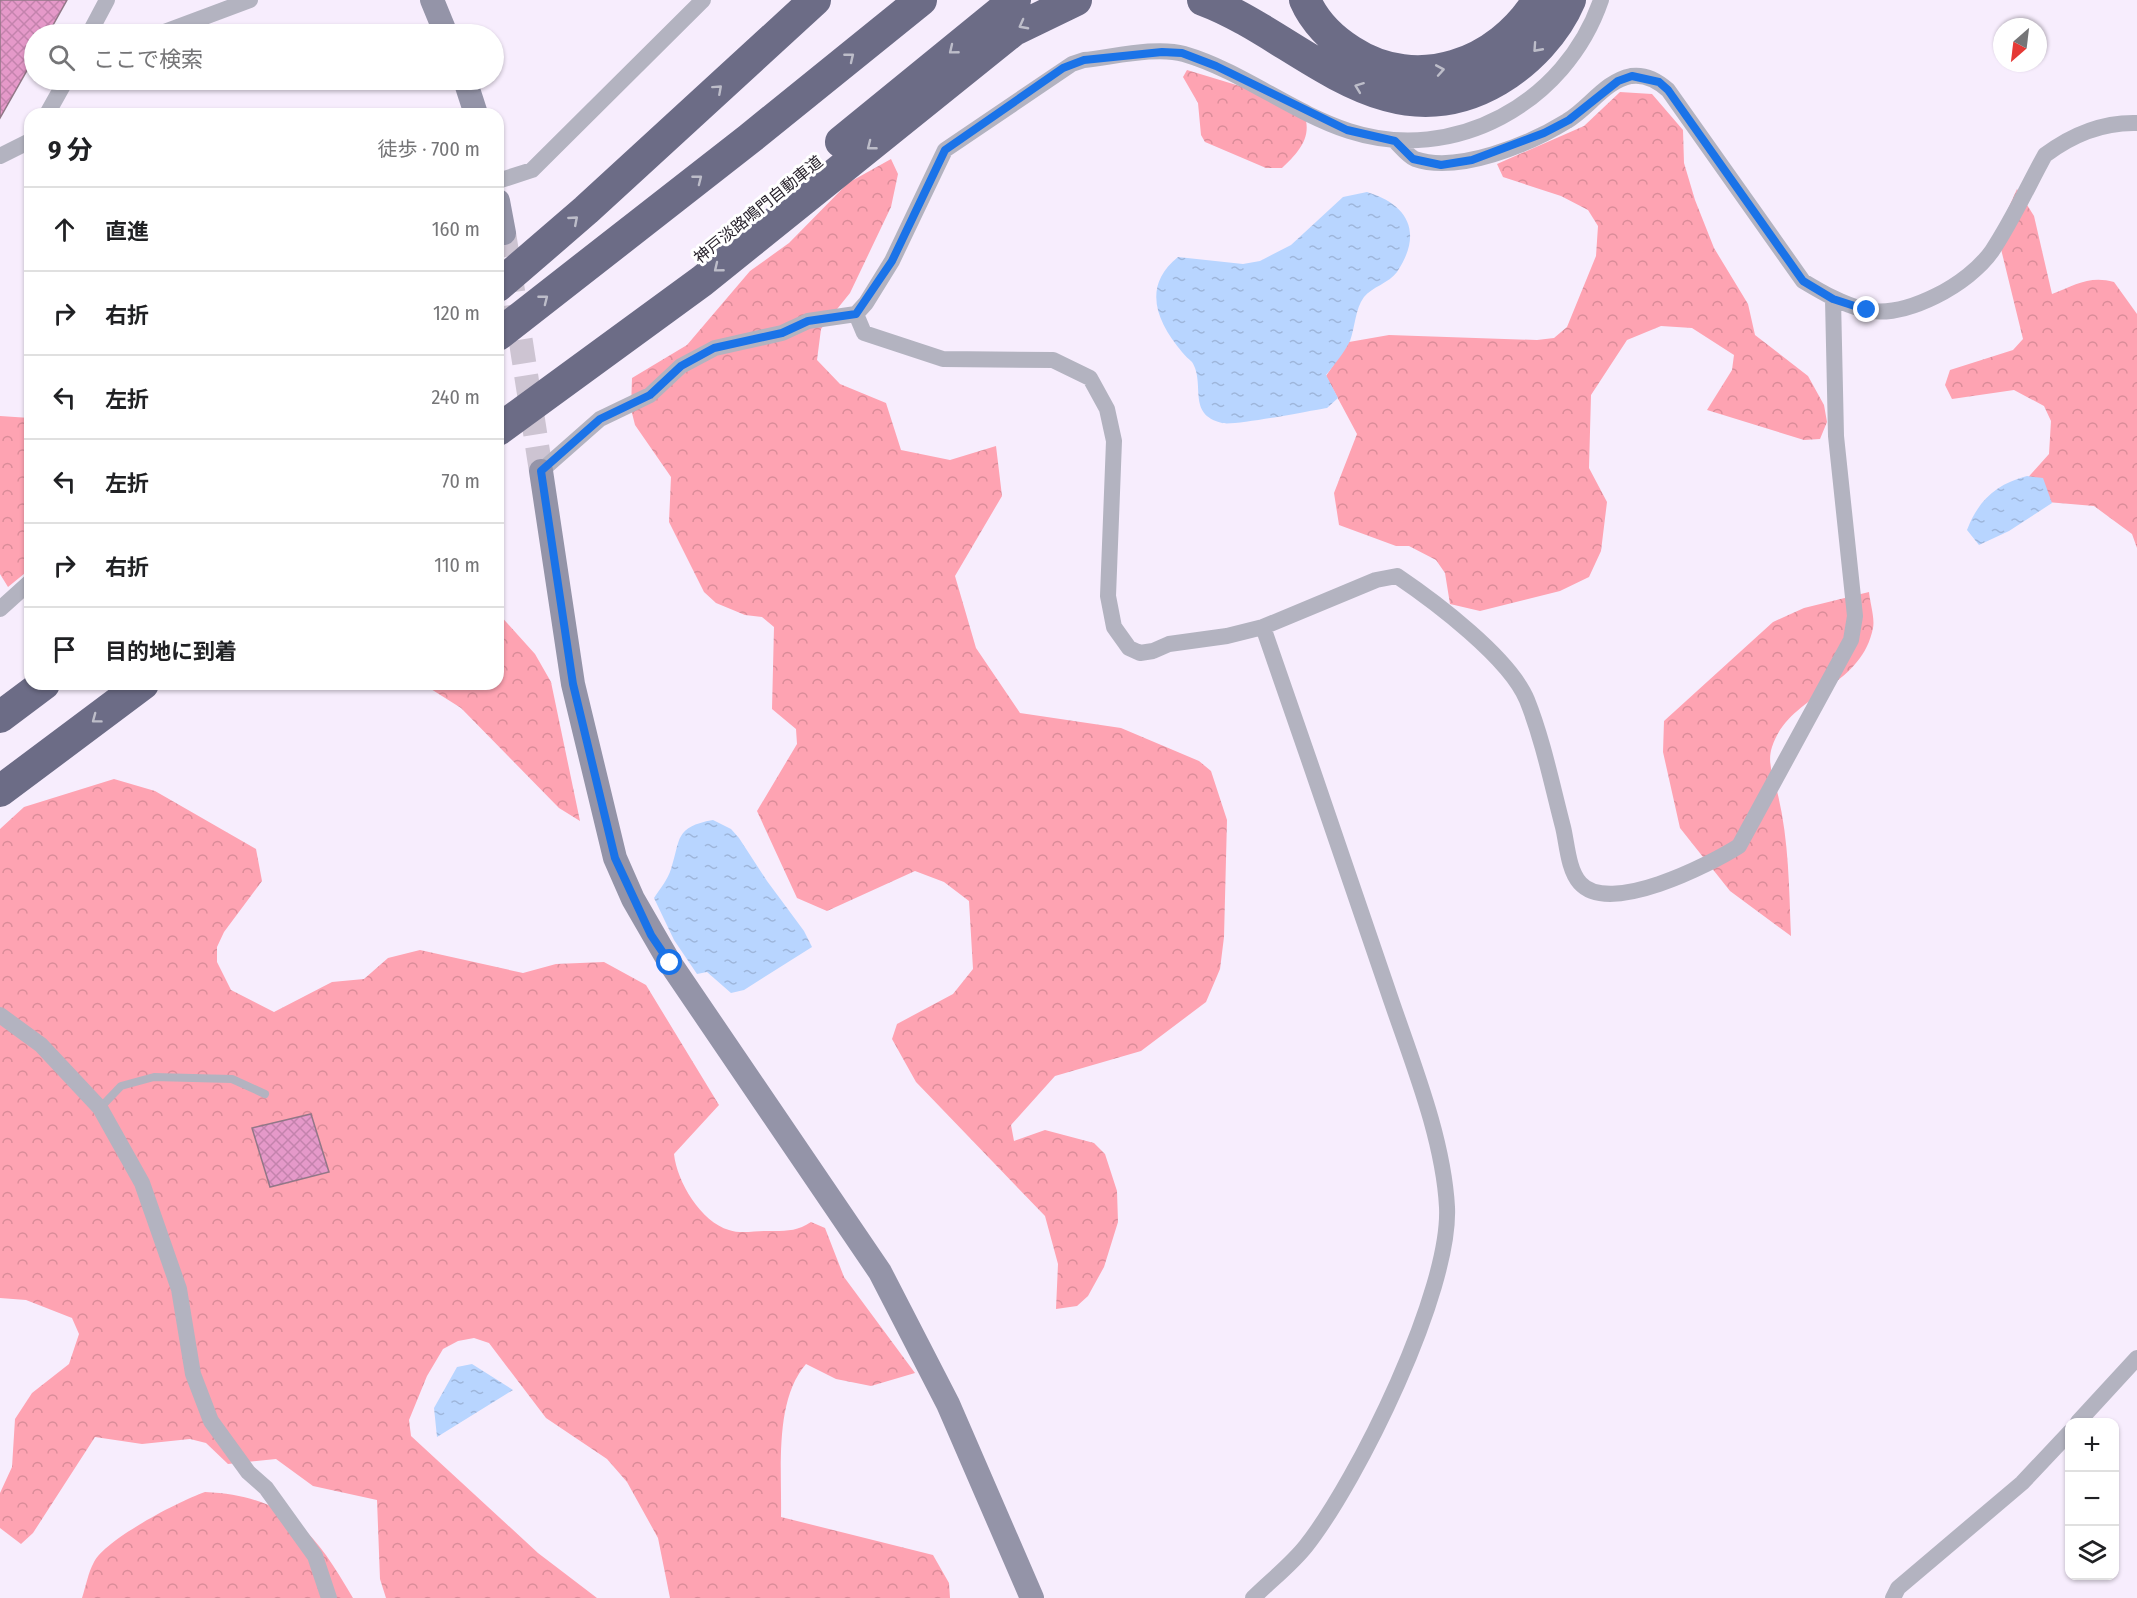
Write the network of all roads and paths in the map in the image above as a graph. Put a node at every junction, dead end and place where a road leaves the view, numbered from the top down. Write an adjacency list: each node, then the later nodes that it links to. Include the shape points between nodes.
1 (107, 0): 14 (street)
2 (250, 0): 15 (street)
3 (432, 0): 16 (street)
4 (703, 0): 25 (street, via 532,170)
5 (815, 0): 26 (highway, one-way to 5)
6 (921, 0): 29 (highway, one-way to 6)
7 (1015, 0): 30 (highway, 神戸淡路鳴門自動車道, one-way to 30)
8 (1076, 0): 31 (highway, one-way to 31, via 1014,30 702,281)
9 (1203, 0): 12 (highway, one-way to 9, via 1542,44 1519,67 1473,92 1434,100 1398,99 1349,82 1264,30)
10 (1305, 0): 11 (highway, one-way to 11, via 1329,35 1353,53 1381,67 1417,73 1447,69 1478,57 1528,15)
11 (1538, 0)
12 (1570, 0)
13 (1601, 0): 22 (street, via 1577,47 1558,73 1516,109 1468,133)
14 (94, 24)
15 (186, 24)
16 (442, 24)
17 (60, 90): 19 (street)
18 (468, 90): 20 (street)
19 (50, 108)
20 (474, 108)
21 (2137, 123): 27 (street, via 2090,128 2045,155 1991,252 1955,286 1921,304 1878,310)
22 (1395, 141): 27 (street, via 1413,159 1441,165 1472,160 1569,120 1618,81 1632,76 1659,82 1803,281); 28 (street, via 1347,130 1182,53 1072,64 945,150 892,261)
23 (24, 144): 24 (street)
24 (0, 156)
25 (504, 178)
26 (504, 281)
27 (1833, 299): 35 (street, via 1836,436 1855,616 1851,640 1739,846 1710,864 1646,888 1602,895 1580,884 1527,698 1501,662 1429,597 1397,576 1376,580)
28 (856, 314): 32 (street, via 808,321 782,333 714,348 681,366 650,395 600,419); 35 (street, via 864,333 943,359 1053,360 1090,378 1107,409 1114,441 1108,596 1114,627 1129,648 1140,653 1153,651 1169,644)
29 (504, 330)
30 (504, 410)
31 (504, 426)
32 (541, 471): 49 (street, via 573,684 615,858 633,899 670,963 880,1272 948,1404)
33 (24, 587): 34 (street)
34 (0, 609)
35 (1263, 627): 50 (street, via 1416,1075 1442,1164 1447,1209 1445,1250 1431,1298 1396,1383 1348,1482 1305,1547)
36 (24, 688): 39 (highway)
37 (36, 690): 40 (highway)
38 (135, 690): 41 (highway, one-way to 41)
39 (0, 709)
40 (0, 717)
41 (0, 791)
42 (0, 1015): 44 (street, via 41,1046)
43 (265, 1094): 44 (lane, via 232,1079 154,1077 121,1086)
44 (100, 1108): 48 (street, via 146,1194 179,1289 193,1374 211,1421 315,1556)
45 (2137, 1358): 46 (street)
46 (2082, 1418)
47 (2065, 1437): 51 (street, via 2022,1484 1898,1588)
48 (329, 1598)
49 (1032, 1598)
50 (1253, 1598)
51 (1893, 1598)

